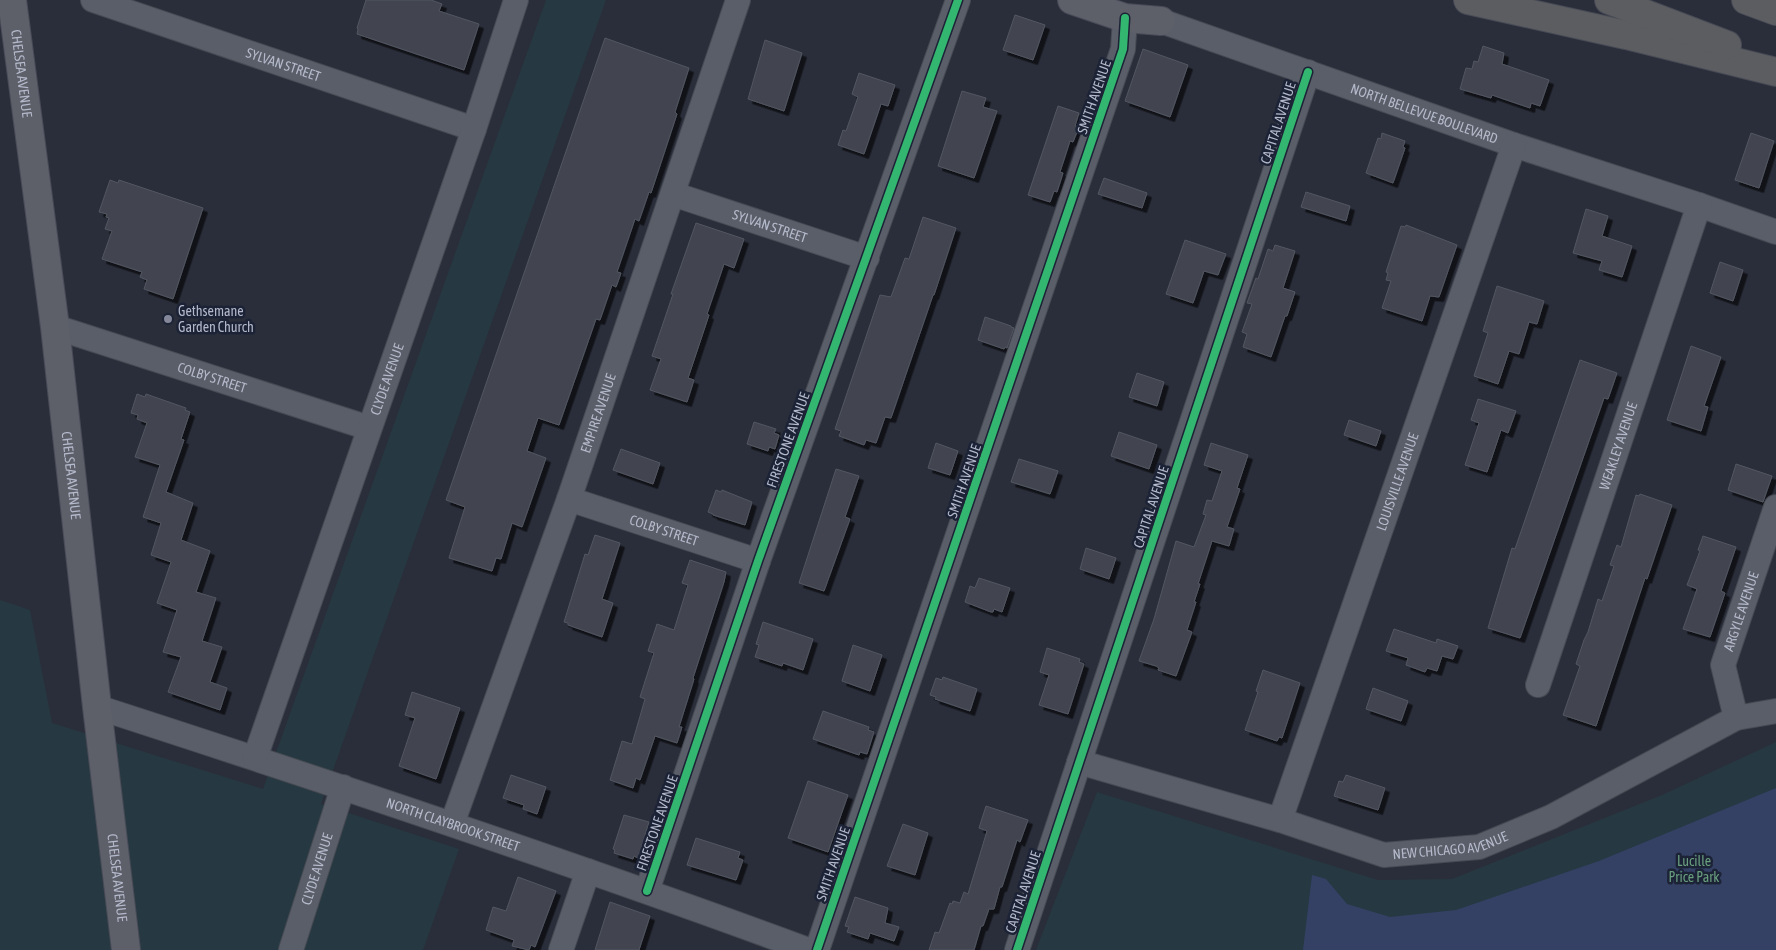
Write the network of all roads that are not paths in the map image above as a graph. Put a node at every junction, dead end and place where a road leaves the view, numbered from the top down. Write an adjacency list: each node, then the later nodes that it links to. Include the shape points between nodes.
1 (12, 0): 22 (main road, CHELSEA AVENUE)
2 (93, 0): 16 (street, SYLVAN STREET)
3 (516, 0): 16 (street, CLYDE AVENUE)
4 (738, 0): 18 (street, EMPIRE AVENUE)
5 (958, 0): 21 (street, FIRESTONE AVENUE)
6 (1072, 0): 10 (main road)
7 (1468, 0): 15 (highway)
8 (1609, 0): 13 (highway)
9 (1746, 0): 11 (highway)
10 (1117, 8): 12 (main road); 42 (street, SMITH AVENUE, via 1123,49)
11 (1776, 11)
12 (1161, 21): 14 (street, NORTH BELLEVUE BOULEVARD)
13 (1776, 64)
14 (1308, 72): 17 (street, NORTH BELLEVUE BOULEVARD); 32 (street, CAPITAL AVENUE)
15 (1776, 72)
16 (474, 129): 23 (street, CLYDE AVENUE)
17 (1514, 145): 19 (street, NORTH BELLEVUE BOULEVARD); 34 (street, LOUISVILLE AVENUE)
18 (673, 194): 21 (street, SYLVAN STREET); 24 (street, EMPIRE AVENUE)
19 (1698, 205): 20 (street, NORTH BELLEVUE BOULEVARD); 27 (street, WEAKLEY AVENUE)
20 (1776, 232)
21 (867, 258): 26 (street, FIRESTONE AVENUE)
22 (55, 327): 23 (street, COLBY STREET); 28 (main road, CHELSEA AVENUE)
23 (369, 428): 31 (street, CLYDE AVENUE)
24 (569, 499): 26 (street, COLBY STREET); 35 (street, EMPIRE AVENUE)
25 (1776, 507): 30 (street, ARGYLE AVENUE, via 1723,665)
26 (758, 561): 37 (street, FIRESTONE AVENUE)
27 (1538, 685)
28 (97, 706): 31 (street, NORTH CLAYBROOK STREET); 38 (main road, CHELSEA AVENUE)
29 (1776, 711): 30 (street, NEW CHICAGO AVENUE)
30 (1736, 718): 34 (street, NEW CHICAGO AVENUE, via 1551,817 1479,847 1384,855)
31 (254, 758): 33 (street, NORTH CLAYBROOK STREET)
32 (1079, 762): 34 (street, NEW CHICAGO AVENUE); 43 (street, CAPITAL AVENUE)
33 (343, 787): 35 (street, NORTH CLAYBROOK STREET); 39 (street, CLYDE AVENUE)
34 (1280, 820)
35 (452, 824): 36 (street, NORTH CLAYBROOK STREET)
36 (588, 872): 37 (street, NORTH CLAYBROOK STREET); 40 (street)
37 (647, 890): 41 (street, NORTH CLAYBROOK STREET)
38 (126, 950)
39 (291, 950)
40 (561, 950)
41 (808, 950)
42 (817, 950)
43 (1017, 950)

